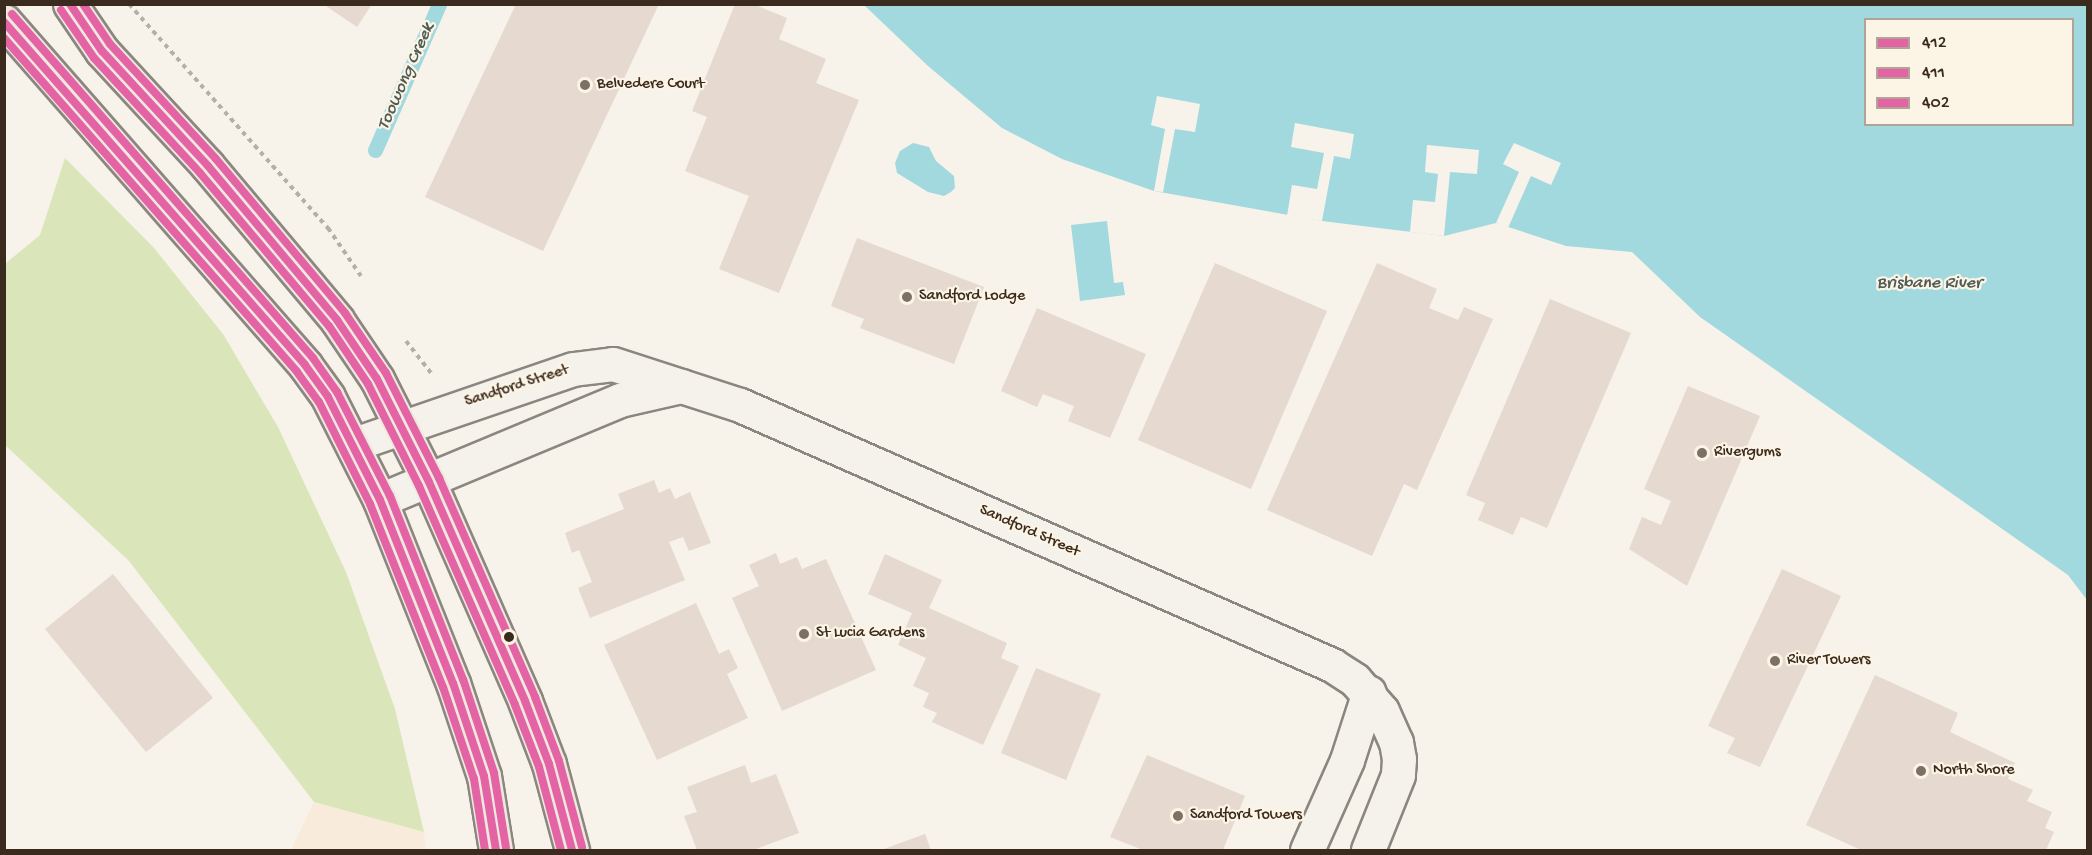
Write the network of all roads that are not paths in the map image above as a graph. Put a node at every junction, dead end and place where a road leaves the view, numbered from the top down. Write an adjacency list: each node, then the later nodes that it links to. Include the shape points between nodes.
1 (70, 4): 6 (main road, via 102,51 208,166 337,320 377,378)
2 (4, 21): 4 (main road)
3 (4, 43): 4 (street)
4 (70, 96): 7 (main road, via 305,365)
5 (683, 385): 6 (street, Sandford Street, via 612,364 573,369); 8 (street, via 620,400); 10 (street, Sandford Street, via 751,410 1332,665)
6 (400, 425): 7 (street, Sandford Street); 8 (main road)
7 (354, 444): 9 (main road)
8 (429, 482): 9 (street); 12 (main road, via 525,701 549,764)
9 (380, 500): 11 (main road, via 453,683 484,777)
10 (1369, 692): 13 (street, via 1347,760); 14 (street, Sandford Street, via 1392,732 1399,767)
11 (491, 850)
12 (572, 850)
13 (1307, 850)
14 (1368, 850)

